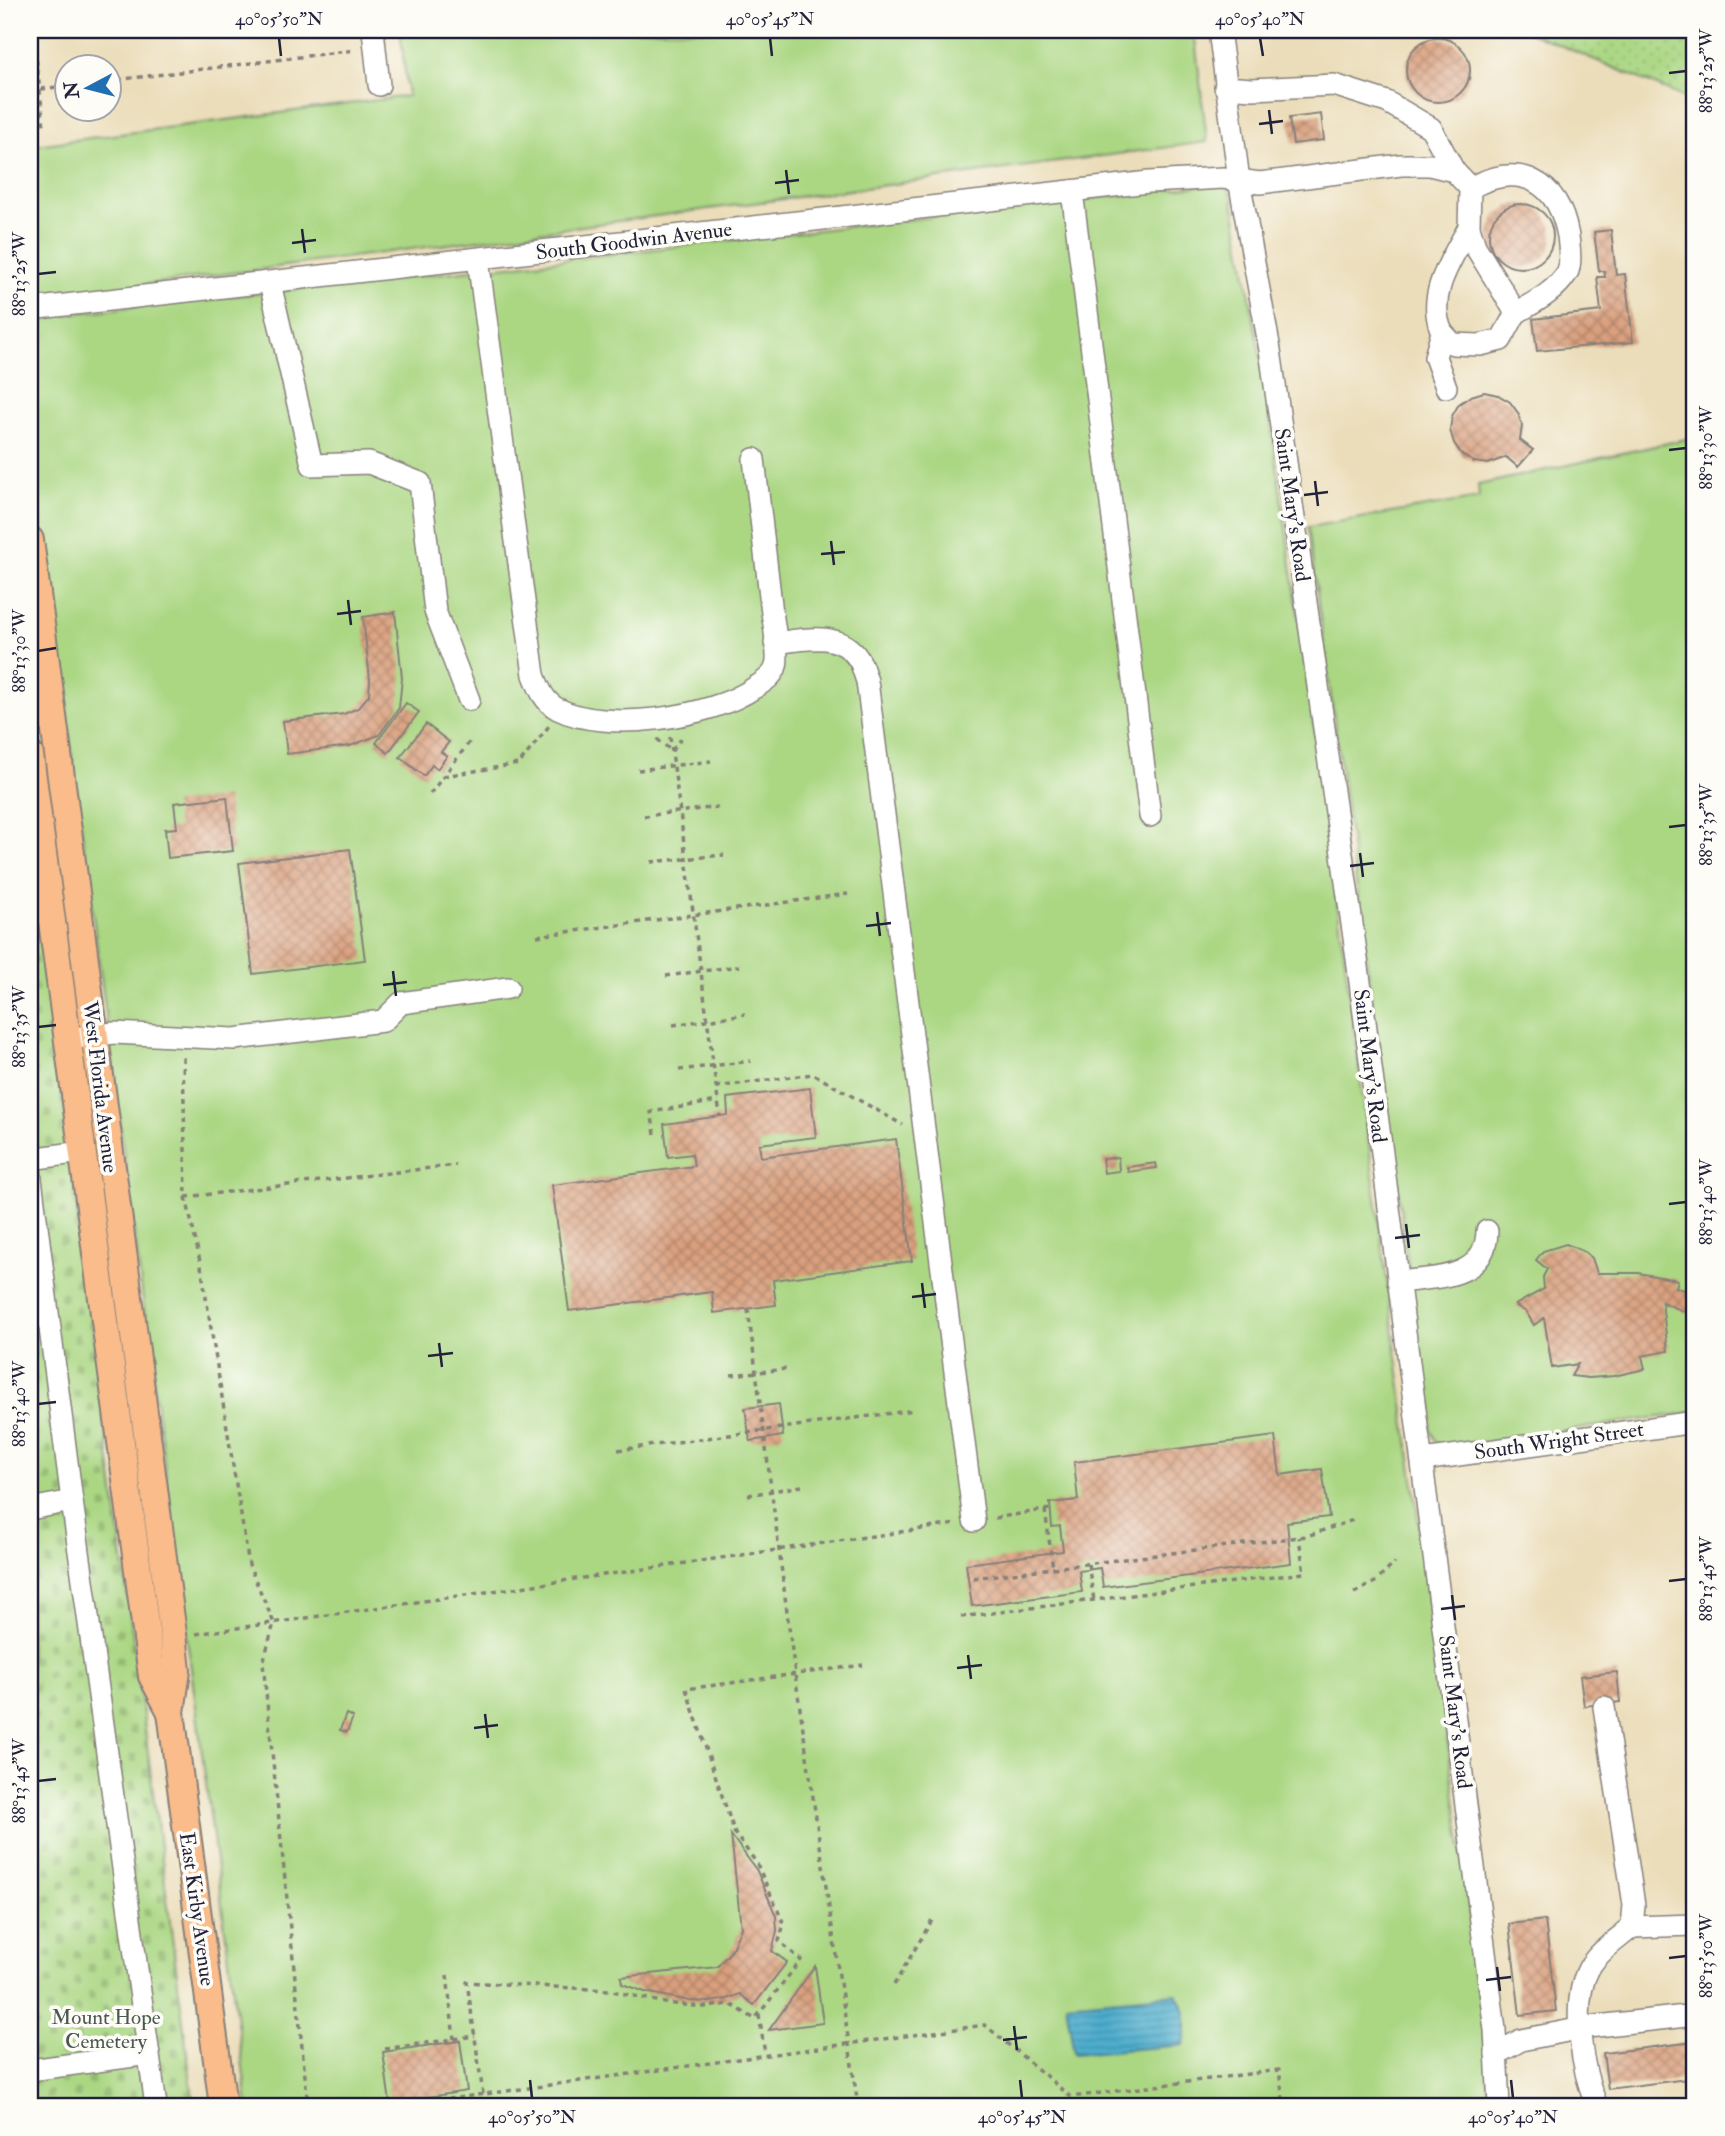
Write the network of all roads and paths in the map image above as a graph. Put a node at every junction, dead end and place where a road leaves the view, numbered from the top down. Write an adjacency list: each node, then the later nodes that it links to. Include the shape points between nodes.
1 (33, 30): 9 (path)
2 (373, 30): 6 (street)
3 (1219, 30): 7 (street, Saint Mary's Road)
4 (357, 50): 5 (path)
5 (122, 79)
6 (379, 85)
7 (1225, 87): 11 (street, via 1334,85 1387,102 1431,128); 12 (street, Saint Mary's Road)
8 (52, 88): 9 (path)
9 (40, 89): 10 (path)
10 (44, 127)
11 (1454, 171): 12 (street, South Goodwin Avenue, via 1401,165 1260,183); 13 (street)
12 (1239, 180): 14 (street, South Goodwin Avenue, via 1149,182); 72 (street, Saint Mary's Road, via 1270,350)
13 (1470, 188): 15 (street); 19 (street, via 1508,175 1528,177 1541,183 1564,218 1569,271 1548,294)
14 (1072, 191): 16 (street, South Goodwin Avenue); 41 (street)
15 (1469, 227): 19 (street, via 1475,246); 20 (street, via 1435,299)
16 (478, 259): 17 (street, South Goodwin Avenue); 26 (street, via 534,675 542,696 556,709 588,718)
17 (270, 283): 18 (street, South Goodwin Avenue); 25 (street, via 312,465 369,463 420,483 435,611)
18 (30, 309)
19 (1516, 313): 20 (street, via 1502,340 1453,344)
20 (1442, 332): 21 (street, via 1435,357)
21 (1446, 387)
22 (754, 459): 24 (street)
23 (30, 540): 55 (main road, West Florida Avenue)
24 (775, 643): 26 (street, via 776,666 756,687 708,710); 65 (street, via 814,638 841,642 859,659 867,681)
25 (469, 700)
26 (667, 718): 31 (path)
27 (551, 724): 36 (path, via 519,764)
28 (688, 729): 31 (path)
29 (652, 735): 31 (path)
30 (471, 740): 36 (path)
31 (672, 751): 34 (path)
32 (30, 755): 57 (main road, West Florida Avenue)
33 (711, 761): 34 (path)
34 (673, 765): 35 (path); 39 (path)
35 (638, 770)
36 (443, 776): 37 (path)
37 (430, 794)
38 (718, 807): 39 (path)
39 (680, 812): 40 (path); 43 (path)
40 (644, 816)
41 (1150, 816)
42 (724, 855): 43 (path)
43 (686, 859): 44 (path); 46 (path)
44 (651, 862)
45 (848, 894): 46 (path)
46 (693, 915): 47 (path); 49 (path)
47 (537, 936)
48 (739, 966): 49 (path)
49 (701, 971): 50 (path); 53 (path)
50 (666, 976)
51 (508, 988): 56 (street, via 401,1003 383,1021 234,1039)
52 (745, 1014): 53 (path)
53 (708, 1020): 54 (path); 59 (path)
54 (673, 1025)
55 (94, 1036): 56 (street); 57 (street); 99 (main road, West Florida Avenue)
56 (183, 1037): 70 (path)
57 (67, 1039): 66 (main road, West Florida Avenue)
58 (751, 1061): 59 (path)
59 (713, 1065): 60 (path); 61 (path)
60 (679, 1070)
61 (716, 1087): 62 (path); 65 (path, via 814,1074)
62 (718, 1101): 63 (path); 64 (path, via 651,1112)
63 (720, 1116)
64 (654, 1134)
65 (926, 1138): 88 (street)
66 (82, 1152): 67 (street); 100 (main road, West Florida Avenue)
67 (30, 1159)
68 (456, 1165): 70 (path)
69 (30, 1171): 85 (street)
70 (186, 1197): 98 (path, via 249,1565)
71 (1488, 1230): 72 (street, via 1487,1244 1476,1263 1458,1274)
72 (1398, 1282): 81 (street, Saint Mary's Road)
73 (748, 1309): 75 (path)
74 (786, 1369): 75 (path)
75 (756, 1372): 76 (path); 79 (path)
76 (731, 1375)
77 (915, 1410): 79 (path)
78 (1695, 1422): 81 (street, South Wright Street)
79 (764, 1430): 80 (path); 83 (path)
80 (618, 1450)
81 (1423, 1460): 119 (street, Saint Mary's Road)
82 (802, 1486): 83 (path)
83 (772, 1491): 84 (path); 90 (path)
84 (747, 1495)
85 (72, 1501): 86 (street); 117 (street)
86 (30, 1509)
87 (1356, 1518): 89 (path)
88 (974, 1521): 90 (path); 93 (path, via 1048,1510)
89 (1299, 1537): 92 (path); 96 (path, via 1304,1573)
90 (780, 1550): 98 (path); 102 (path)
91 (1395, 1563): 95 (path, via 1375,1582)
92 (1088, 1564): 93 (path); 96 (path)
93 (1053, 1568): 94 (path)
94 (973, 1578)
95 (1354, 1593)
96 (1094, 1600): 97 (path)
97 (961, 1617)
98 (274, 1623): 99 (path); 125 (path, via 263,1663)
99 (184, 1634): 104 (main road, East Kirby Avenue)
100 (147, 1639): 104 (main road, East Kirby Avenue, via 152,1676)
101 (863, 1665): 102 (path)
102 (795, 1674): 110 (path, via 686,1689 735,1834 756,1862 784,1924 779,1941 801,1960); 115 (path)
103 (1604, 1707): 107 (street, via 1634,1905)
104 (171, 1712): 124 (main road, East Kirby Avenue)
105 (932, 1920): 109 (path)
106 (1695, 1925): 107 (street)
107 (1632, 1927): 112 (street, via 1590,1966 1580,1992)
108 (447, 1975): 114 (path)
109 (894, 1985)
110 (759, 2014): 113 (path, via 755,2019 730,2004 665,2003 608,1990 467,1982); 118 (path)
111 (1695, 2015): 112 (street)
112 (1581, 2028): 119 (street, via 1521,2040); 131 (street, via 1587,2082)
113 (475, 2036): 114 (path); 121 (path)
114 (454, 2039): 116 (path)
115 (850, 2043): 118 (path); 128 (path); 129 (path, via 985,2025 1071,2097 1279,2070)
116 (384, 2049)
117 (149, 2054): 120 (street); 123 (street)
118 (765, 2054): 121 (path)
119 (1496, 2054): 130 (street, Saint Mary's Road)
120 (30, 2070)
121 (483, 2094): 122 (path)
122 (440, 2100): 126 (path); 127 (path)
123 (156, 2106)
124 (223, 2106)
125 (308, 2106)
126 (398, 2106)
127 (440, 2106)
128 (858, 2106)
129 (1284, 2106)
130 (1499, 2106)
131 (1597, 2106)

